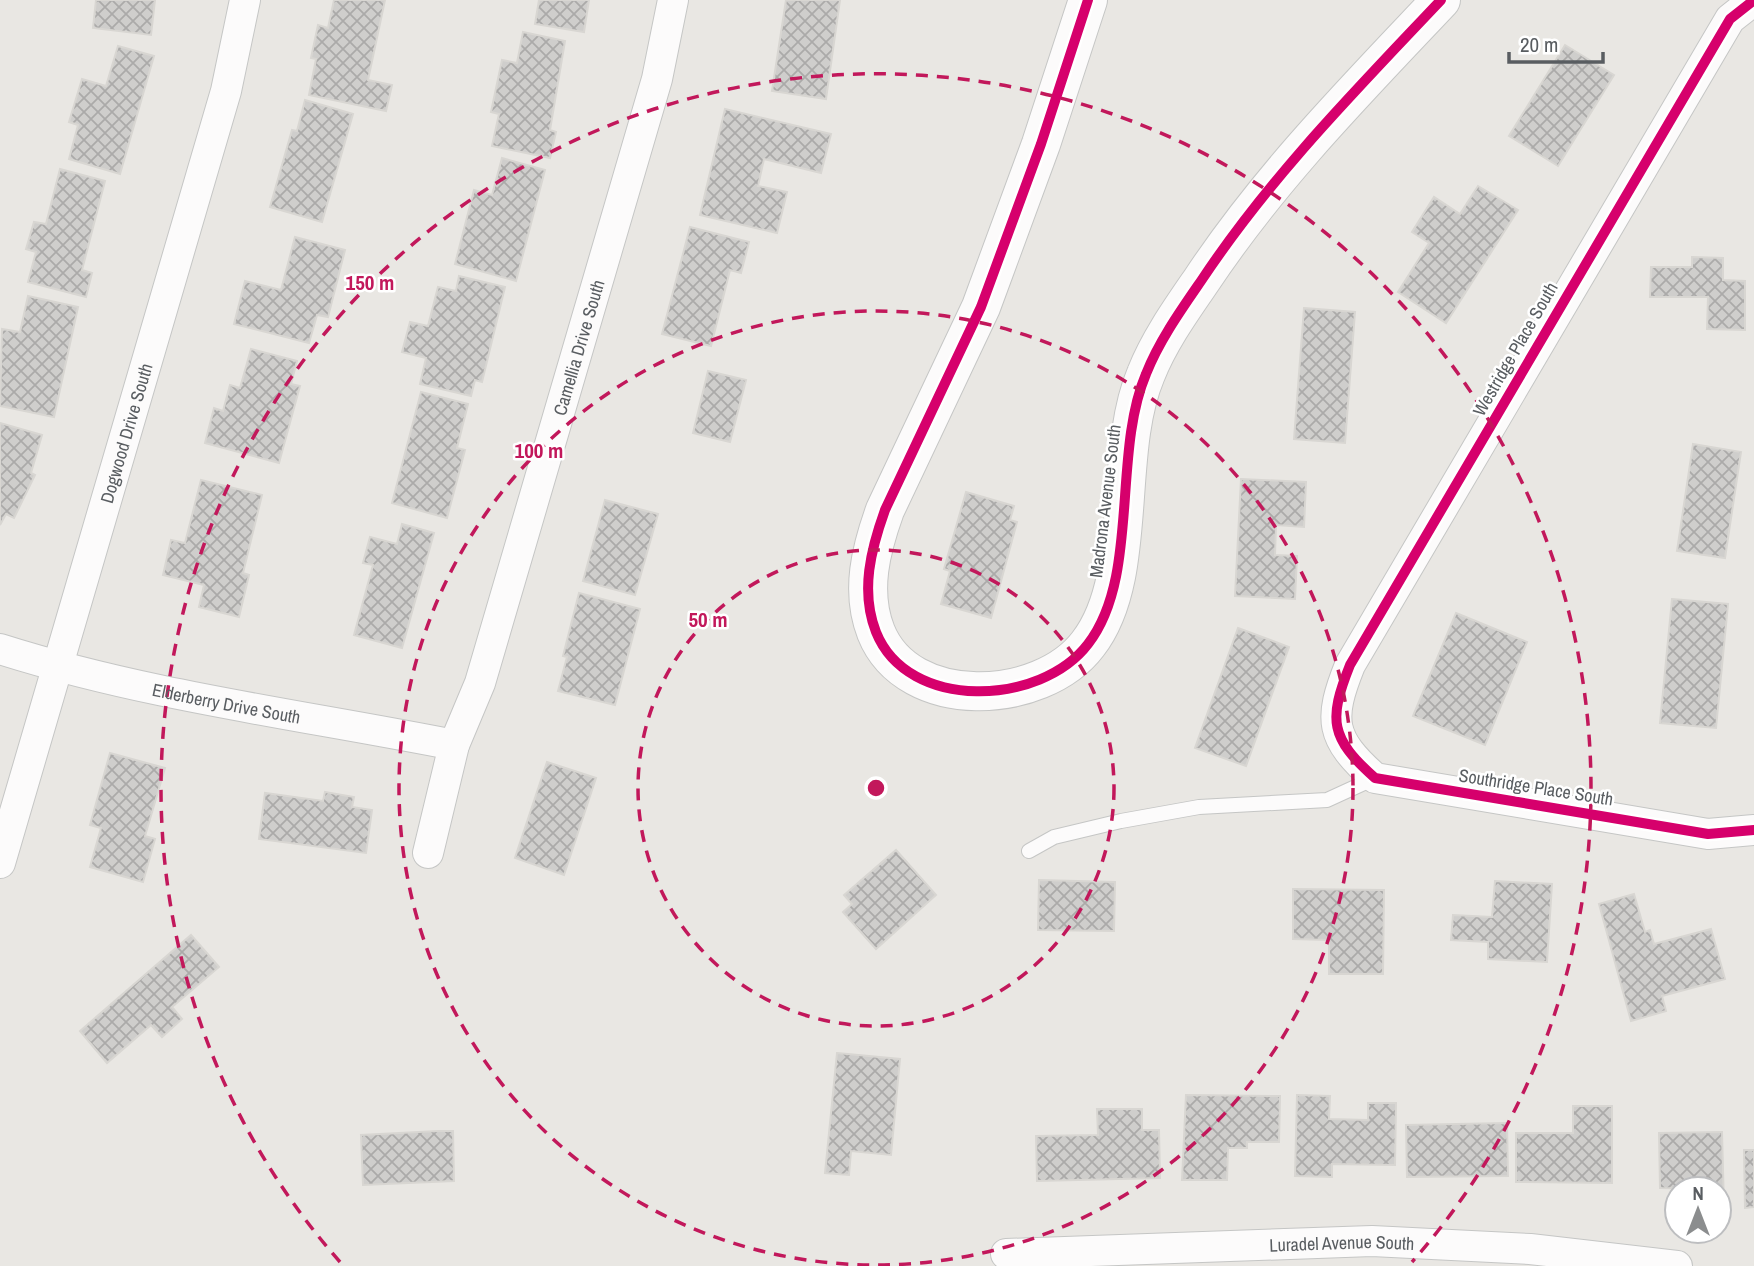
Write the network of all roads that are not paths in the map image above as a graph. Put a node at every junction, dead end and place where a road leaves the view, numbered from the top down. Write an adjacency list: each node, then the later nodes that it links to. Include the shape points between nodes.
1 (244, 0): 7 (street, Dogwood Drive South, via 226,91)
2 (673, 0): 8 (street, Camellia Drive South, via 657,79 496,629)
3 (1088, 0): 4 (main road, Madrona Avenue South, via 981,307 885,510 873,545 868,605 876,632 888,655 906,673 927,683 982,691 1013,687 1069,665 1089,644 1110,602 1116,574 1134,411 1146,373 1228,240 1297,152)
4 (1441, 0)
5 (1754, 0): 9 (street, Westridge Place South, via 1730,19 1350,665 1336,700 1335,730 1355,760)
6 (0, 649): 7 (street, Elderberry Drive South)
7 (56, 666): 8 (street, Elderberry Drive South, via 147,688); 13 (street, Dogwood Drive South)
8 (454, 745): 12 (street, Camellia Drive South)
9 (1375, 778): 10 (street, Southridge Place South, via 1708,834); 11 (lane, via 1327,800 1199,807 1054,837)
10 (1754, 830)
11 (1029, 851)
12 (428, 853)
13 (0, 863)
14 (1006, 1254): 15 (street, Luradel Avenue South)
15 (1224, 1256): 16 (street, Luradel Avenue South, via 1372,1241 1530,1250)
16 (1677, 1266)

